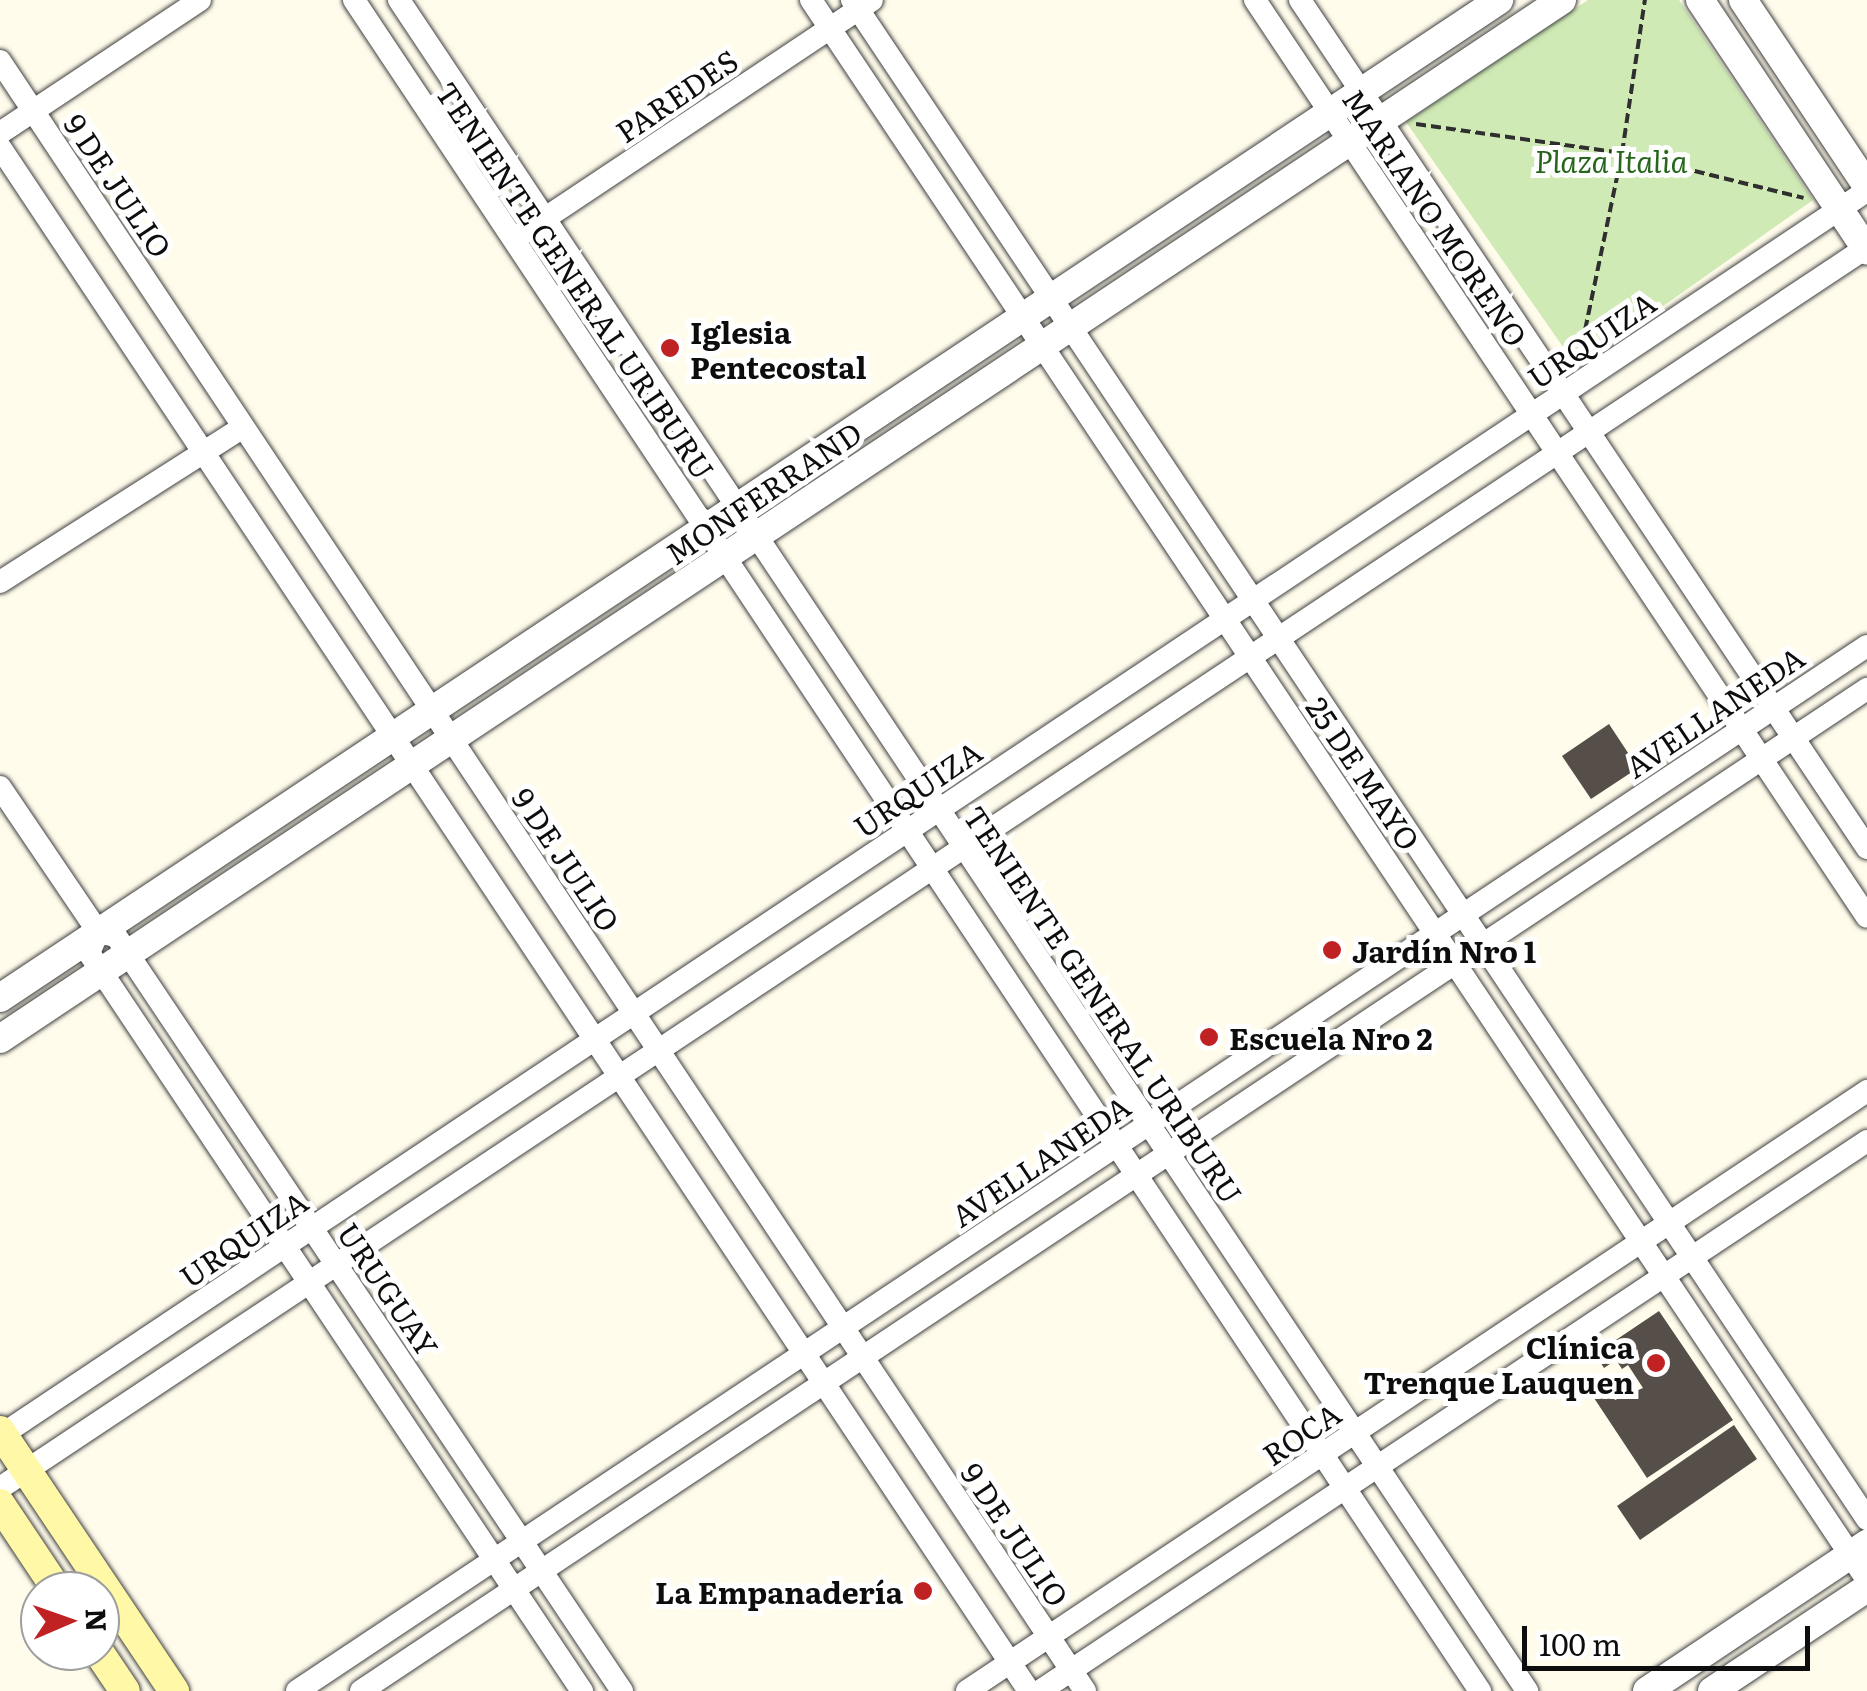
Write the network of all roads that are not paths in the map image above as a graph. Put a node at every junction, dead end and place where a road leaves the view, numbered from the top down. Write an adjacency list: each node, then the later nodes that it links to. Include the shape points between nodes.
1 (200, 0): 15 (street)
2 (354, 0): 24 (street, TENIENTE GENERAL URIBURU)
3 (399, 0): 23 (street, TENIENTE GENERAL URIBURU)
4 (811, 0): 12 (street, 25 DE MAYO)
5 (1255, 0): 16 (street, MARIANO MORENO)
6 (1300, 0): 14 (street, MARIANO MORENO)
7 (1499, 0): 14 (street, MONFERRAND)
8 (1562, 0): 17 (street, MONFERRAND)
9 (1700, 0): 22 (street)
10 (1744, 0): 21 (street)
11 (861, 3): 12 (street, PAREDES); 26 (street, 25 DE MAYO)
12 (830, 28): 23 (street, PAREDES); 27 (street, 25 DE MAYO)
13 (0, 61): 15 (street, 9 DE JULIO)
14 (1361, 92): 16 (street, MONFERRAND); 17 (street, MARIANO MORENO)
15 (33, 111): 18 (street); 32 (street, 9 DE JULIO)
16 (1330, 112): 19 (street, MARIANO MORENO); 26 (street, MONFERRAND)
17 (1393, 122): 19 (street, MONFERRAND); 30 (street, MARIANO MORENO)
18 (0, 133)
19 (1350, 141): 28 (street, MONFERRAND); 31 (street, MARIANO MORENO)
20 (0, 147): 34 (street)
21 (1867, 188): 22 (street, URQUIZA)
22 (1826, 205): 25 (street); 30 (street, URQUIZA)
23 (545, 219): 24 (street, PAREDES); 36 (street, TENIENTE GENERAL URIBURU)
24 (514, 240): 37 (street, TENIENTE GENERAL URIBURU)
25 (1866, 248): 33 (street)
26 (1052, 298): 27 (street, MONFERRAND); 28 (street, 25 DE MAYO)
27 (1023, 317): 29 (street, 25 DE MAYO); 36 (street, MONFERRAND)
28 (1071, 327): 29 (street, MONFERRAND); 41 (street, 25 DE MAYO)
29 (1042, 346): 38 (street, MONFERRAND); 42 (street, 25 DE MAYO)
30 (1563, 393): 31 (street, URQUIZA); 33 (street, MARIANO MORENO)
31 (1532, 414): 35 (street, MARIANO MORENO); 41 (street, URQUIZA)
32 (243, 427): 34 (street); 48 (street, 9 DE JULIO)
33 (1589, 432): 35 (street); 47 (street, MARIANO MORENO)
34 (203, 452): 40 (street); 50 (street)
35 (1557, 453): 43 (street); 49 (street, MARIANO MORENO)
36 (737, 507): 37 (street, MONFERRAND); 38 (street, TENIENTE GENERAL URIBURU)
37 (706, 528): 39 (street, TENIENTE GENERAL URIBURU); 48 (street, MONFERRAND)
38 (756, 536): 39 (street, MONFERRAND); 56 (street, TENIENTE GENERAL URIBURU)
39 (725, 556): 51 (street, MONFERRAND); 57 (street, TENIENTE GENERAL URIBURU)
40 (0, 582)
41 (1253, 600): 42 (street, URQUIZA); 43 (street, 25 DE MAYO)
42 (1225, 619): 45 (street, 25 DE MAYO); 56 (street, URQUIZA)
43 (1278, 638): 45 (street); 61 (street, 25 DE MAYO)
44 (1867, 646): 47 (street, AVELLANEDA)
45 (1250, 657): 58 (street); 64 (street, 25 DE MAYO)
46 (1867, 689): 52 (street)
47 (1774, 708): 49 (street, AVELLANEDA); 52 (street, MARIANO MORENO)
48 (432, 710): 50 (street, MONFERRAND); 51 (street, 9 DE JULIO)
49 (1742, 729): 53 (street, MARIANO MORENO); 61 (street, AVELLANEDA)
50 (392, 736): 54 (street); 63 (street, MONFERRAND)
51 (451, 738): 54 (street, MONFERRAND); 70 (street, 9 DE JULIO)
52 (1794, 738): 53 (street); 59 (street, MARIANO MORENO)
53 (1762, 759): 62 (street, MARIANO MORENO); 65 (street)
54 (412, 765): 66 (street, MONFERRAND); 72 (street)
55 (0, 787): 63 (street, URUGUAY)
56 (939, 810): 57 (street, URQUIZA); 58 (street, TENIENTE GENERAL URIBURU)
57 (907, 830): 60 (street, TENIENTE GENERAL URIBURU); 70 (street, URQUIZA)
58 (964, 847): 60 (street); 76 (street, TENIENTE GENERAL URIBURU)
59 (1867, 848)
60 (932, 868): 73 (street); 78 (street, TENIENTE GENERAL URIBURU)
61 (1463, 914): 64 (street, AVELLANEDA); 65 (street, 25 DE MAYO)
62 (1867, 916)
63 (98, 932): 66 (street, URUGUAY, via 116,936); 68 (street, URUGUAY, via 89,953); 69 (street, MONFERRAND)
64 (1435, 933): 67 (street, 25 DE MAYO); 76 (street, AVELLANEDA)
65 (1483, 944): 67 (street); 81 (street, 25 DE MAYO)
66 (128, 954): 68 (street, MONFERRAND); 82 (street, URUGUAY)
67 (1455, 963): 79 (street); 83 (street, 25 DE MAYO)
68 (101, 971): 71 (street, MONFERRAND); 84 (street, URUGUAY)
69 (0, 998)
70 (634, 1013): 72 (street, URQUIZA); 73 (street, 9 DE JULIO)
71 (0, 1038)
72 (594, 1039): 74 (street); 82 (street, URQUIZA)
73 (658, 1050): 74 (street); 89 (street, 9 DE JULIO)
74 (619, 1076): 86 (street); 90 (street)
75 (1867, 1091): 81 (street, ROCA)
76 (1148, 1124): 78 (street, AVELLANEDA); 79 (street, TENIENTE GENERAL URIBURU)
77 (1867, 1141): 85 (street)
78 (1117, 1145): 80 (street, TENIENTE GENERAL URIBURU); 89 (street, AVELLANEDA)
79 (1168, 1154): 80 (street); 93 (street, TENIENTE GENERAL URIBURU)
80 (1137, 1175): 91 (street); 95 (street, TENIENTE GENERAL URIBURU)
81 (1669, 1223): 83 (street, ROCA); 85 (street, 25 DE MAYO)
82 (312, 1228): 84 (street, URQUIZA); 86 (street, URUGUAY)
83 (1641, 1242): 87 (street, 25 DE MAYO); 93 (street, ROCA)
84 (285, 1246): 88 (street, URUGUAY); 94 (street, URQUIZA)
85 (1692, 1257): 87 (street); 101 (street, 25 DE MAYO)
86 (336, 1264): 88 (street); 102 (street, URUGUAY)
87 (1664, 1276): 96 (street); 103 (street, 25 DE MAYO)
88 (309, 1282): 97 (street); 104 (street, URUGUAY)
89 (843, 1327): 90 (street, AVELLANEDA); 91 (street, 9 DE JULIO)
90 (804, 1354): 92 (street); 102 (street, AVELLANEDA)
91 (863, 1357): 92 (street); 110 (street, 9 DE JULIO)
92 (824, 1383): 106 (street); 111 (street)
93 (1354, 1433): 95 (street, ROCA); 96 (street, TENIENTE GENERAL URIBURU)
94 (1, 1434): 97 (main road)
95 (1322, 1454): 99 (street, TENIENTE GENERAL URIBURU); 110 (street, ROCA)
96 (1377, 1467): 99 (street); 123 (street, TENIENTE GENERAL URIBURU)
97 (26, 1470): 98 (street); 113 (main road)
98 (0, 1488)
99 (1345, 1488): 112 (street); 122 (street, TENIENTE GENERAL URIBURU)
100 (0, 1504): 105 (main road)
101 (1867, 1519)
102 (522, 1541): 104 (street, AVELLANEDA); 106 (street, URUGUAY)
103 (1859, 1550): 107 (street, 25 DE MAYO); 124 (street)
104 (494, 1560): 109 (street, URUGUAY); 114 (street, AVELLANEDA)
105 (45, 1571)
106 (542, 1571): 109 (street); 117 (street, URUGUAY)
107 (1867, 1580)
108 (1867, 1588): 125 (street)
109 (514, 1589): 115 (street); 116 (street, URUGUAY)
110 (1049, 1637): 111 (street, ROCA); 112 (street, 9 DE JULIO)
111 (1010, 1663): 118 (street, ROCA); 119 (street)
112 (1071, 1670): 120 (street); 121 (street, 9 DE JULIO)
113 (174, 1691)
114 (296, 1691)
115 (361, 1691)
116 (582, 1691)
117 (622, 1691)
118 (968, 1691)
119 (1029, 1691)
120 (1040, 1691)
121 (1085, 1691)
122 (1480, 1691)
123 (1527, 1691)
124 (1647, 1691)
125 (1712, 1691)

